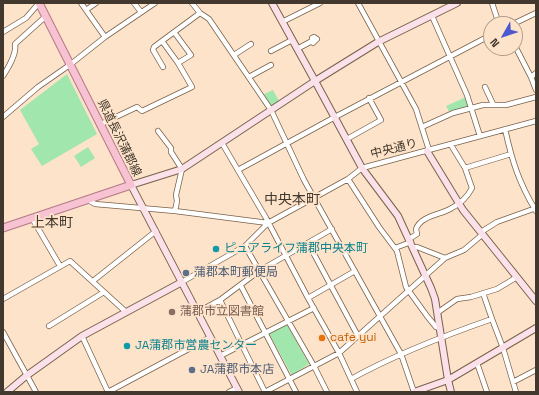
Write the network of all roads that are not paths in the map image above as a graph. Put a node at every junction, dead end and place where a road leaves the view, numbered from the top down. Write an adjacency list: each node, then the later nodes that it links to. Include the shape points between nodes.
1 (39, 3): 16 (main road, 県道長沢蒲郡線); 21 (street, via 26,18)
2 (81, 3): 12 (street)
3 (96, 3): 12 (street)
4 (134, 3): 13 (street)
5 (155, 3): 13 (street)
6 (192, 3): 14 (street)
7 (272, 3): 20 (street)
8 (320, 3): 20 (street)
9 (358, 3): 28 (street)
10 (457, 3): 17 (street)
11 (492, 3): 18 (street)
12 (86, 10): 23 (street)
13 (141, 12): 23 (street)
14 (200, 13): 22 (street); 32 (street, via 209,19)
15 (536, 13): 19 (street)
16 (46, 16): 36 (main road, 県道長沢蒲郡線); 40 (street, via 15,44 16,48)
17 (432, 16): 28 (street); 33 (street)
18 (496, 16)
19 (523, 19)
20 (282, 22): 25 (street)
21 (3, 32)
22 (174, 32): 26 (street); 35 (street, via 191,55)
23 (105, 37): 36 (street)
24 (483, 39): 33 (street)
25 (292, 40): 30 (street); 31 (street)
26 (162, 41): 35 (street); 38 (street, via 154,46 153,50)
27 (312, 41): 30 (street)
28 (378, 42): 43 (street); 44 (street)
29 (251, 44): 32 (street)
30 (297, 50): 43 (street)
31 (271, 51)
32 (234, 55): 41 (street)
33 (451, 56): 44 (street); 50 (street)
34 (520, 56): 42 (street)
35 (178, 63): 55 (street, via 192,87 142,111 137,107)
36 (71, 64): 53 (street, via 38,87); 55 (main road, 県道長沢蒲郡線)
37 (271, 65): 41 (street)
38 (163, 67)
39 (536, 73): 42 (street)
40 (3, 76)
41 (249, 77): 51 (street)
42 (531, 77): 46 (street)
43 (315, 81): 51 (street); 52 (street)
44 (401, 82): 48 (street); 56 (street)
45 (485, 87): 49 (street)
46 (536, 90)
47 (536, 97): 49 (street, via 506,105)
48 (369, 98): 52 (street); 60 (street, via 381,120)
49 (494, 104): 50 (street)
50 (472, 108): 56 (street, via 453,112); 59 (street)
51 (271, 110): 61 (street); 62 (street)
52 (335, 116): 60 (street); 62 (street)
53 (3, 118)
54 (536, 121): 57 (street, 中央通り)
55 (101, 124): 71 (main road, 県道長沢蒲郡線)
56 (422, 127): 64 (street)
57 (505, 129): 59 (street, 中央通り); 65 (street)
58 (158, 131): 68 (street)
59 (480, 136): 63 (street, 中央通り)
60 (347, 139): 66 (street)
61 (222, 143): 68 (street); 69 (street)
62 (286, 144): 69 (street); 72 (street)
63 (451, 145): 64 (street, 中央通り); 67 (street)
64 (428, 150): 66 (street, 中央通り); 74 (street)
65 (511, 154): 67 (street); 76 (street, via 517,176)
66 (362, 168): 70 (street, 中央通り); 85 (street, via 393,209)
67 (465, 168): 74 (street, via 472,188)
68 (182, 169): 71 (street); 77 (street)
69 (238, 170): 79 (street)
70 (348, 179): 72 (street, 中央通り); 87 (street)
71 (131, 185): 73 (main road, 県道長沢蒲郡線); 75 (street)
72 (314, 198): 79 (street, 中央通り); 81 (street)
73 (88, 200): 75 (street, via 95,204); 78 (main road, 県道長沢蒲郡線)
74 (459, 204): 83 (street); 85 (street, via 422,221 416,228 417,234)
75 (144, 208): 77 (street); 82 (street)
76 (535, 209): 83 (street, via 497,222)
77 (175, 211): 79 (street)
78 (32, 218): 80 (main road, 県道長沢蒲郡線); 90 (street)
79 (268, 223): 86 (street, 中央通り); 88 (street)
80 (3, 228)
81 (332, 229): 84 (street); 92 (street)
82 (156, 231): 95 (street); 96 (street)
83 (482, 233): 89 (street, via 464,250); 94 (street)
84 (308, 243): 88 (street); 98 (street)
85 (411, 243): 87 (street); 89 (street); 93 (street)
86 (245, 246): 91 (street); 96 (street, 中央通り)
87 (395, 248): 100 (street)
88 (285, 256): 91 (street); 102 (street)
89 (445, 258): 93 (street)
90 (60, 266): 95 (street, via 70,261); 103 (street)
91 (260, 271): 97 (street); 112 (street)
92 (355, 271): 98 (street); 110 (street)
93 (426, 276): 100 (street); 109 (street, via 435,299)
94 (517, 277): 101 (street, via 497,289); 105 (street)
95 (93, 281): 99 (street)
96 (182, 282): 107 (street); 108 (street)
97 (241, 286): 104 (street); 117 (street)
98 (330, 286): 102 (street); 119 (street)
99 (104, 292): 107 (street); 113 (street)
100 (409, 292): 110 (street); 114 (street, via 436,327)
101 (483, 293): 109 (street, via 457,299); 111 (street)
102 (308, 298): 106 (street)
103 (3, 299)
104 (220, 300): 108 (street); 122 (street)
105 (536, 301)
106 (314, 308): 112 (street); 124 (street)
107 (126, 312): 118 (street)
108 (198, 312): 121 (street)
109 (437, 313): 114 (street)
110 (380, 317): 119 (street); 125 (street)
111 (492, 319): 120 (street); 123 (street)
112 (288, 321): 117 (street); 128 (street)
113 (49, 326)
114 (440, 328): 120 (street)
115 (536, 328): 123 (street)
116 (3, 332): 130 (street)
117 (265, 333): 122 (street); 131 (street)
118 (82, 336): 130 (street); 138 (street)
119 (358, 336): 124 (street)
120 (441, 336): 125 (street); 133 (street)
121 (211, 337): 126 (street); 138 (street)
122 (242, 345): 126 (street); 140 (street)
123 (503, 348): 127 (street); 134 (street)
124 (338, 353): 128 (street); 132 (street)
125 (401, 354): 132 (street); 144 (street)
126 (220, 356): 135 (street)
127 (477, 363): 133 (street); 146 (street)
128 (314, 366): 131 (street); 142 (street)
129 (536, 370): 134 (street)
130 (26, 376): 136 (street); 137 (street)
131 (289, 378): 140 (street); 141 (street)
132 (351, 379): 143 (street)
133 (448, 380): 144 (street); 145 (street)
134 (513, 382): 147 (street)
135 (238, 390): 139 (street)
136 (7, 392)
137 (36, 392)
138 (108, 392)
139 (229, 392)
140 (265, 392)
141 (296, 392)
142 (327, 392)
143 (357, 392)
144 (414, 392)
145 (451, 392)
146 (487, 392)
147 (516, 392)

